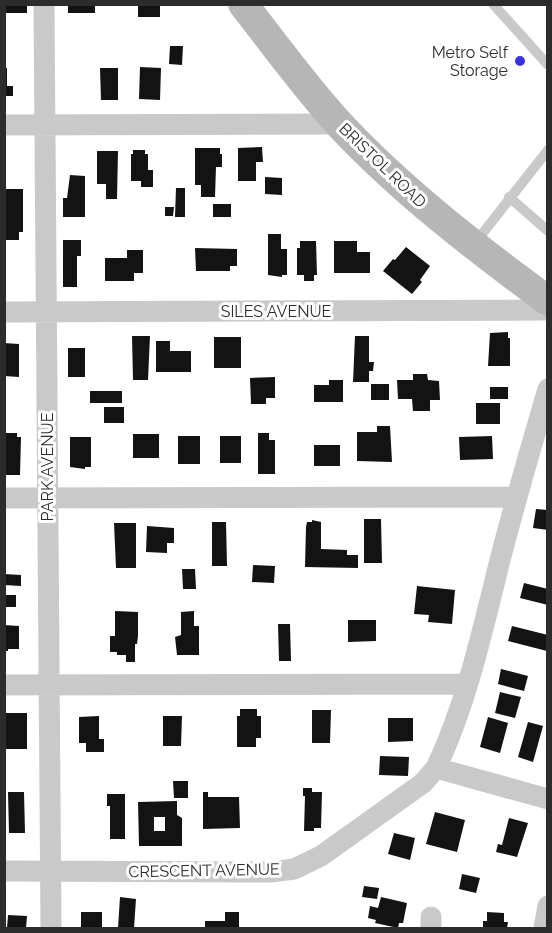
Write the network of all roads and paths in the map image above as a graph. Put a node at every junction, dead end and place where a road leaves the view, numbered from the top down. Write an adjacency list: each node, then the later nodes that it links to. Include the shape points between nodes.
1 (44, 4): 7 (street, PARK AVENUE)
2 (243, 4): 5 (main road, BRISTOL ROAD)
3 (493, 4): 4 (lane)
4 (548, 65)
5 (340, 124): 7 (street); 11 (main road, BRISTOL ROAD)
6 (4, 125): 7 (street)
7 (45, 125): 15 (street, PARK AVENUE)
8 (548, 150): 9 (lane)
9 (509, 197): 10 (lane); 11 (lane)
10 (548, 231)
11 (473, 246): 12 (main road, BRISTOL ROAD)
12 (548, 301)
13 (548, 310): 15 (street, SILES AVENUE)
14 (4, 312): 15 (street, SILES AVENUE)
15 (46, 312): 17 (street, PARK AVENUE)
16 (548, 389): 18 (street, CRESCENT AVENUE)
17 (47, 497): 18 (street); 19 (street); 20 (street, PARK AVENUE)
18 (516, 497): 21 (street, CRESCENT AVENUE)
19 (4, 498)
20 (48, 684): 21 (street); 22 (street); 26 (street, PARK AVENUE)
21 (466, 684): 23 (street, CRESCENT AVENUE, via 450,740)
22 (4, 685)
23 (436, 768): 24 (street); 26 (street, CRESCENT AVENUE, via 423,783 321,856 294,868 271,872)
24 (548, 799)
25 (4, 871): 26 (street, CRESCENT AVENUE)
26 (50, 871): 28 (street, PARK AVENUE)
27 (548, 906): 29 (street)
28 (51, 928)
29 (544, 928)

